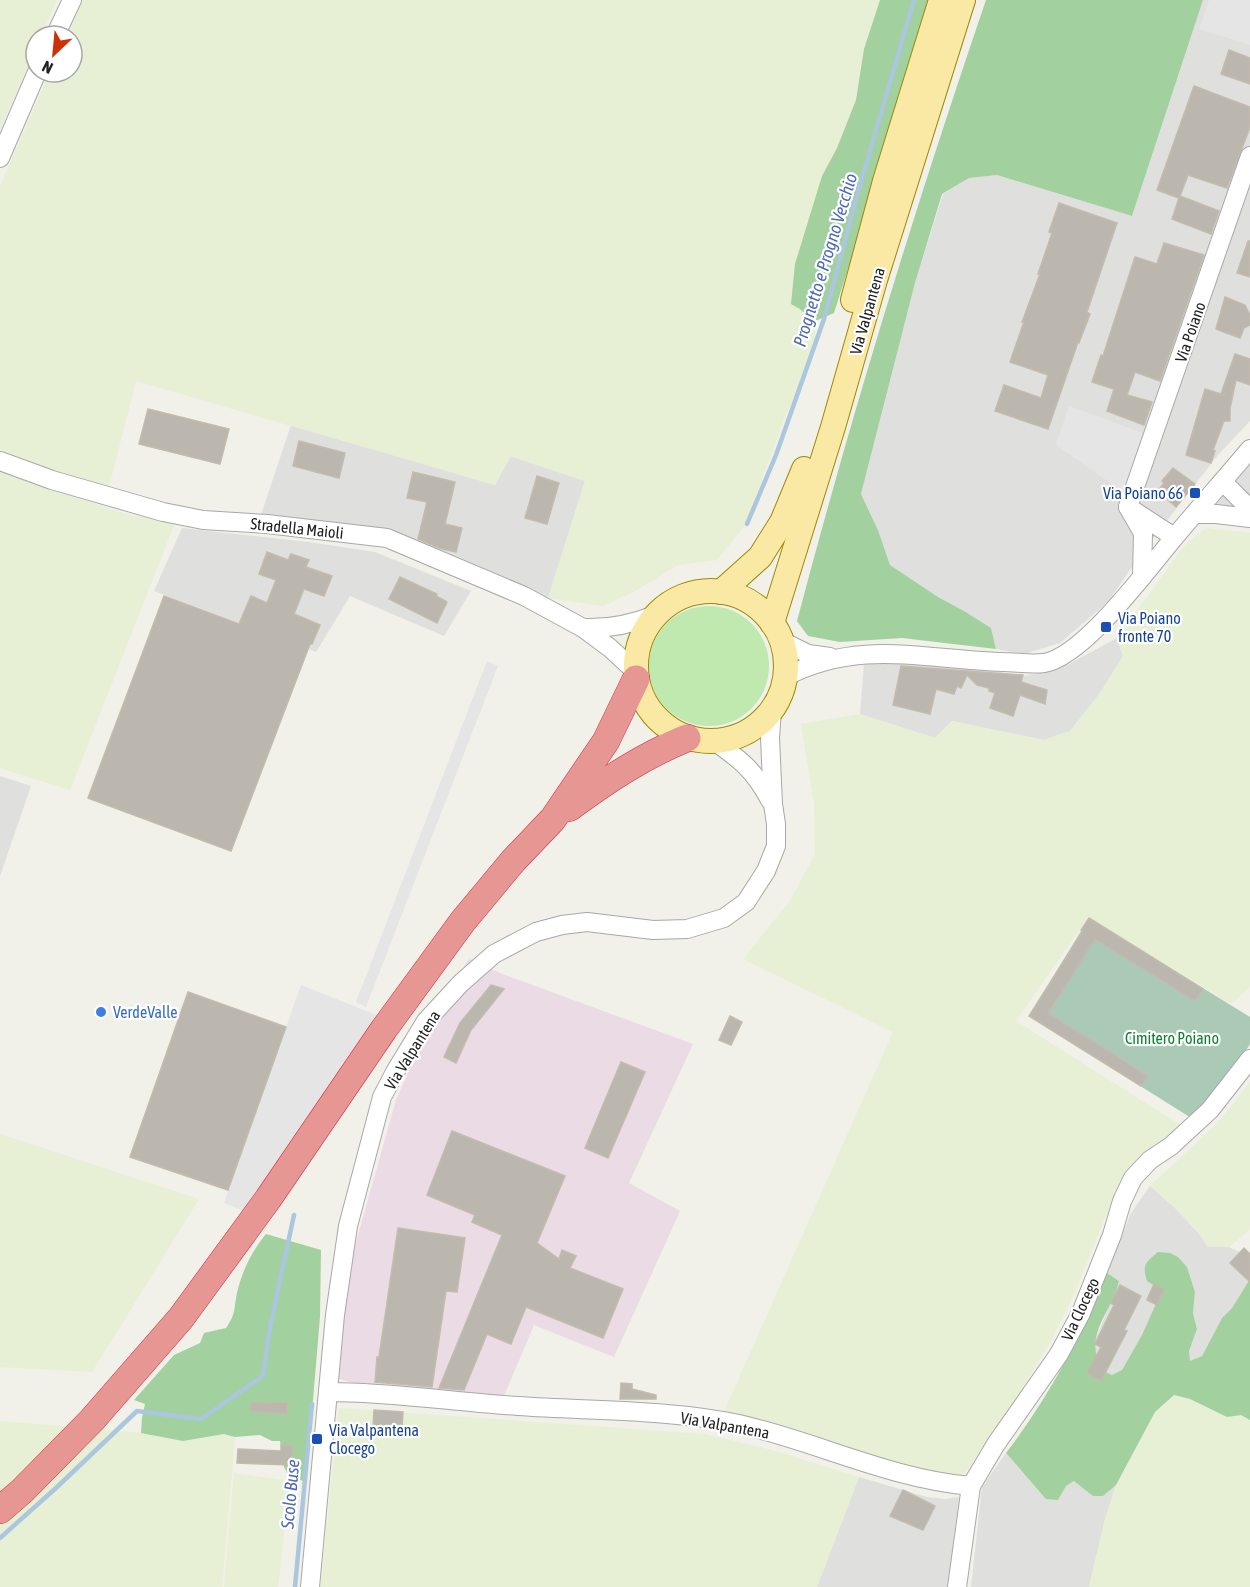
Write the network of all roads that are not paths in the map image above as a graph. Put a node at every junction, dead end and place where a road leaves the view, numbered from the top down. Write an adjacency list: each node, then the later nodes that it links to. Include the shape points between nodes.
1 (72, 0): 4 (street)
2 (941, 0): 17 (main road, Via Valpantena, via 885,181 812,446 793,498 760,557)
3 (963, 0): 20 (main road, Via Valpantena, via 875,280)
4 (60, 24)
5 (32, 84): 7 (street)
6 (1250, 156): 11 (street, Via Poiano)
7 (0, 158)
8 (1250, 449): 10 (street)
9 (0, 461): 19 (street, Stradella Maioli, via 122,501 203,520 387,538 524,596)
10 (1223, 482): 12 (street); 13 (street)
11 (1128, 507): 15 (street); 16 (street, via 1143,533)
12 (1250, 509)
13 (1195, 514): 14 (street); 15 (street)
14 (1250, 518)
15 (1174, 537): 16 (street)
16 (1142, 577): 21 (street, via 1112,613 1074,648 1045,663 986,662 907,653)
17 (721, 592): 18 (main road, Via Valpantena, via 706,591 678,598); 20 (main road, Via Valpantena, via 741,597 758,608)
18 (655, 615): 19 (street, Stradella Maioli, via 604,629); 22 (main road, Via Valpantena, via 639,642)
19 (583, 628): 22 (street, Stradella Maioli)
20 (777, 632): 21 (street, via 808,654); 23 (main road, Via Valpantena, via 786,659)
21 (835, 658): 23 (street)
22 (636, 675): 25 (main road, Via Valpantena, via 644,701 654,716); 28 (highway, Via Valpantena, via 606,741)
23 (785, 677): 24 (main road, Via Valpantena)
24 (772, 710): 26 (main road, Via Valpantena, via 747,733); 27 (street, Via Valpantena)
25 (687, 738): 26 (main road, Via Valpantena); 28 (highway, Via Valpantena, via 608,779)
26 (714, 741): 27 (street, Via Valpantena, via 758,777)
27 (773, 804): 30 (street, Via Valpantena, via 776,846 766,871 746,902 724,918 687,929 653,930 587,922 536,932 494,954 426,1021 382,1097 363,1164 348,1226 334,1315)
28 (553, 819): 32 (highway, via 463,921 181,1318 92,1420)
29 (1250, 1059): 31 (street, Via Clocego, via 1210,1110 1133,1178 1081,1313 1059,1354)
30 (328, 1392): 31 (street, Via Valpantena, via 638,1412 718,1421 776,1434 891,1471); 33 (street, Via Valpantena)
31 (971, 1486): 34 (street, Via Clocego)
32 (0, 1510)
33 (310, 1587)
34 (957, 1587)

